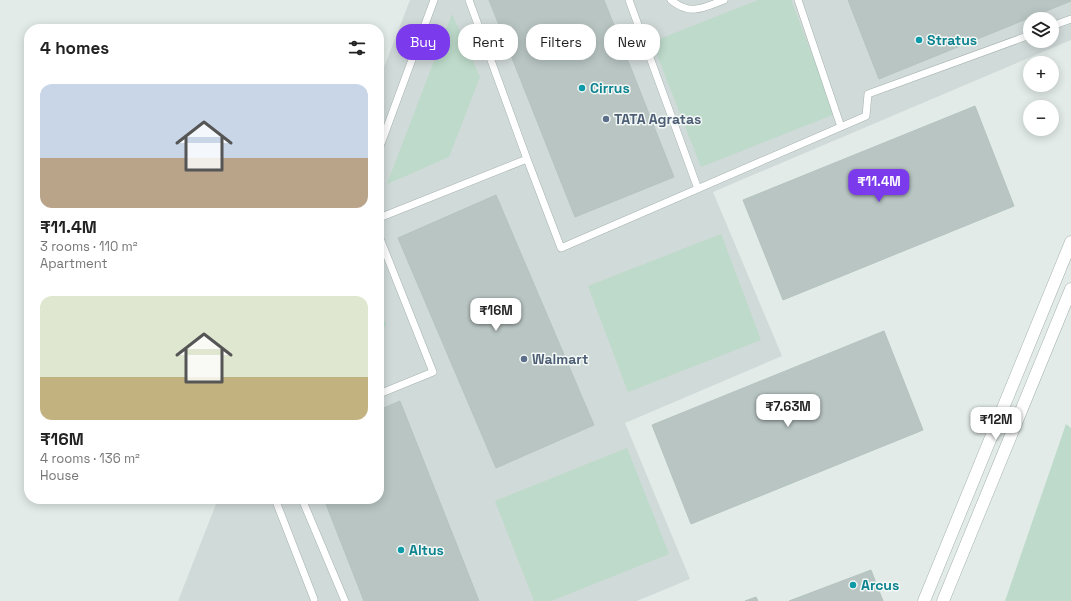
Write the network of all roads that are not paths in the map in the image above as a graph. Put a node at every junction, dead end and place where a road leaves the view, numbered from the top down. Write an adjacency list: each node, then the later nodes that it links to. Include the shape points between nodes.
1 (434, 0): 11 (lane)
2 (469, 0): 12 (lane)
3 (629, 0): 13 (lane)
4 (671, 0): 5 (lane, via 680,8 693,10)
5 (724, 0)
6 (798, 0): 10 (lane)
7 (1071, 20): 8 (lane)
8 (1059, 24)
9 (1023, 38): 10 (lane, via 868,94 866,116)
10 (841, 127): 13 (lane)
11 (384, 136)
12 (527, 159): 13 (lane, via 561,248); 14 (lane)
13 (698, 189)
14 (384, 216)
15 (1071, 242): 23 (street)
16 (384, 249): 18 (lane, via 432,372)
17 (1071, 290): 24 (street)
18 (384, 392)
19 (277, 504): 21 (lane)
20 (304, 504): 22 (lane)
21 (314, 599)
22 (344, 601)
23 (924, 601)
24 (943, 601)

